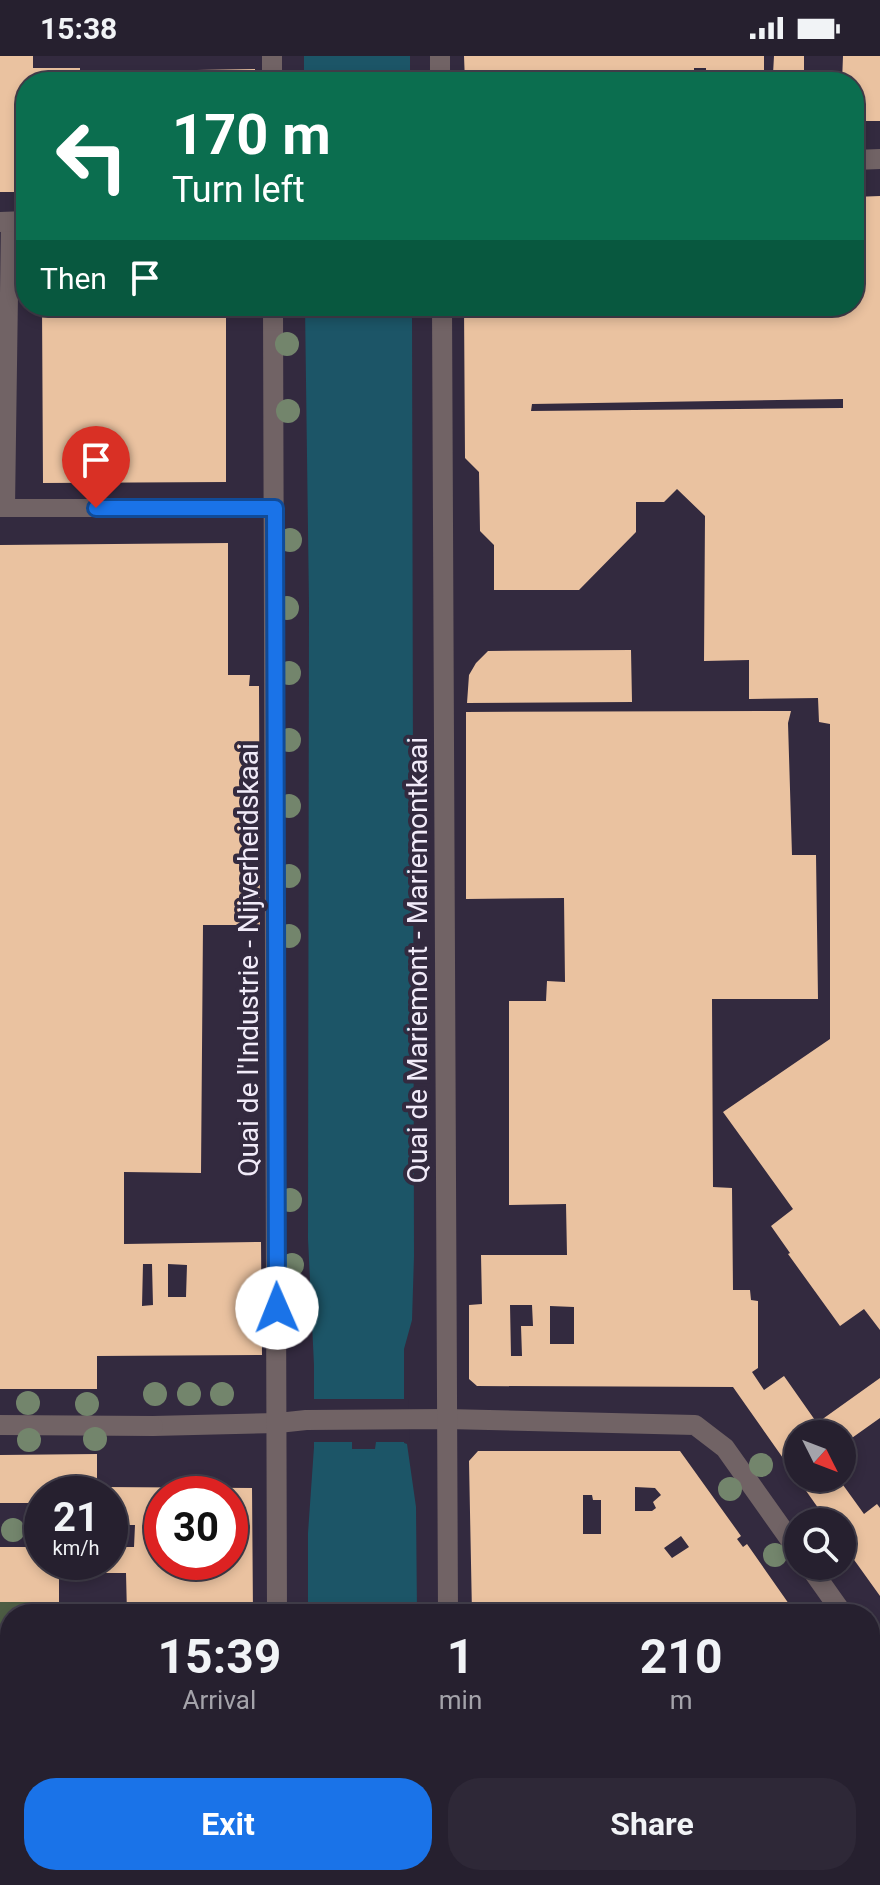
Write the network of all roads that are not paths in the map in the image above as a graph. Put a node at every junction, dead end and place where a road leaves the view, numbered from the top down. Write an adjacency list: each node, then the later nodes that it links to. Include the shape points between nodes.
1 (12, 222): 4 (lane)
2 (273, 316): 5 (street, Quai de l'Industrie - Nijverheidskaai)
3 (442, 316): 6 (street, Quai de Mariemont - Mariemontkaai)
4 (3, 508): 5 (lane)
5 (275, 508): 7 (street, Quai de l'Industrie - Nijverheidskaai)
6 (447, 1419): 7 (street); 9 (street, via 695,1425 725,1448); 12 (street, Quai de Mariemont - Mariemontkaai)
7 (278, 1423): 8 (street); 11 (street, Quai de l'Industrie - Nijverheidskaai)
8 (0, 1425)
9 (784, 1531)
10 (819, 1580): 13 (street)
11 (277, 1604)
12 (448, 1604)
13 (836, 1604)

